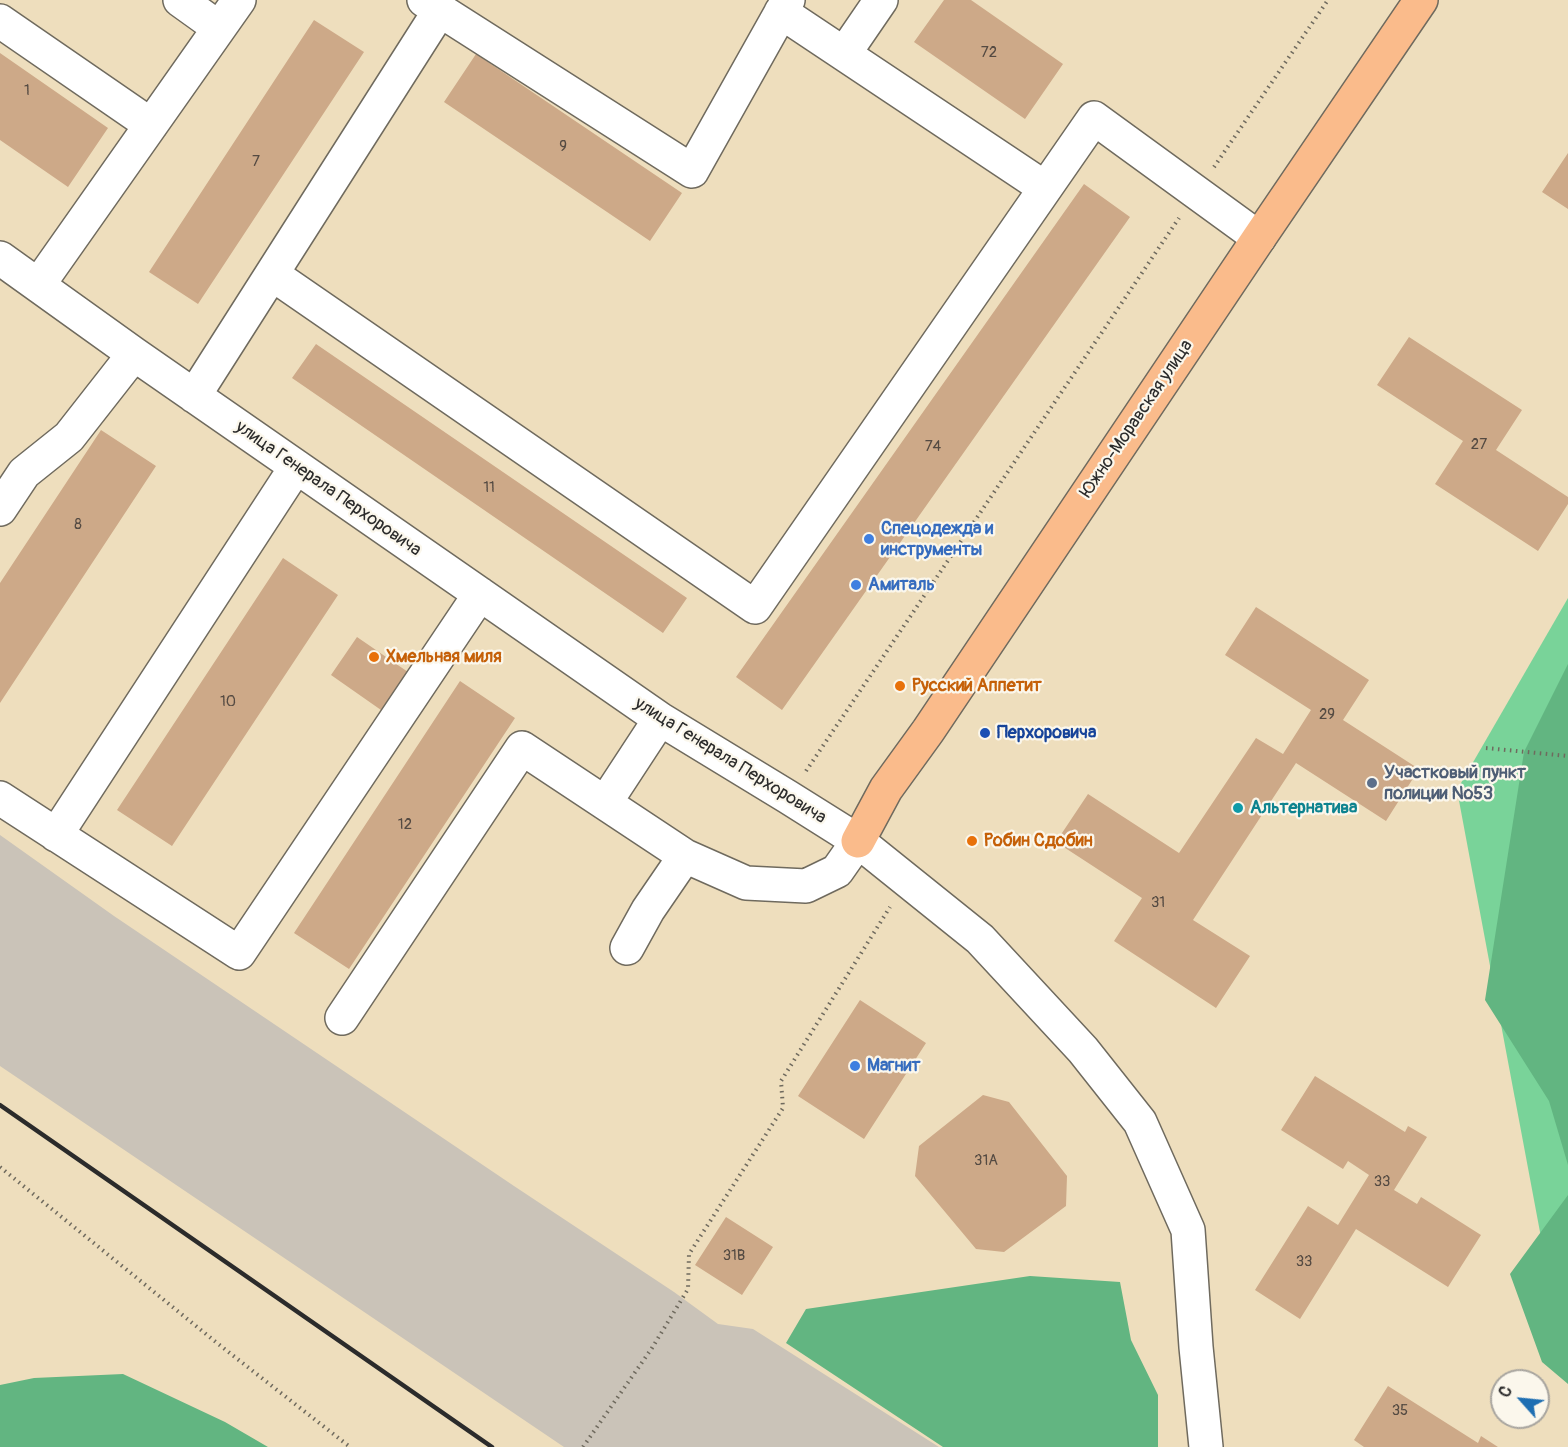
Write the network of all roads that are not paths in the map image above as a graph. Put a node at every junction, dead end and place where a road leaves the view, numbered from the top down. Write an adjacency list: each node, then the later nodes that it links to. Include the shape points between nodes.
1 (180, 0): 8 (street)
2 (239, 0): 8 (street)
3 (881, 0): 9 (street)
4 (1421, 0): 12 (main road, Южно-Моравская улица)
5 (432, 5): 6 (street, via 692,171); 14 (street)
6 (784, 6): 9 (street)
7 (0, 21): 10 (street)
8 (219, 28): 10 (street)
9 (844, 54): 11 (street)
10 (150, 125): 15 (street)
11 (1045, 188): 12 (street, via 1094,118); 14 (street, via 755,607)
12 (1259, 238): 25 (main road, Южно-Моравская улица, via 886,789)
13 (0, 258): 15 (street, улица Генерала Перхоровича)
14 (272, 274): 17 (street)
15 (39, 284): 16 (street, улица Генерала Перхоровича)
16 (134, 354): 17 (street, улица Генерала Перхоровича); 19 (street, via 69,437 24,473)
17 (194, 396): 18 (street, улица Генерала Перхоровича)
18 (296, 467): 20 (street, улица Генерала Перхоровича); 24 (street)
19 (0, 509)
20 (480, 594): 21 (street, улица Генерала Перхоровича); 24 (street, via 239,953)
21 (660, 719): 23 (street); 25 (street, улица Генерала Перхоровича)
22 (0, 798): 24 (street)
23 (605, 803): 26 (street); 28 (street, via 522,748)
24 (56, 835)
25 (858, 841): 26 (street, via 837,871 806,886 746,883); 29 (street, улица Генерала Перхоровича, via 980,939 1083,1050 1140,1122 1188,1230)
26 (685, 856): 27 (street)
27 (627, 948)
28 (342, 1018)
29 (1206, 1447)

